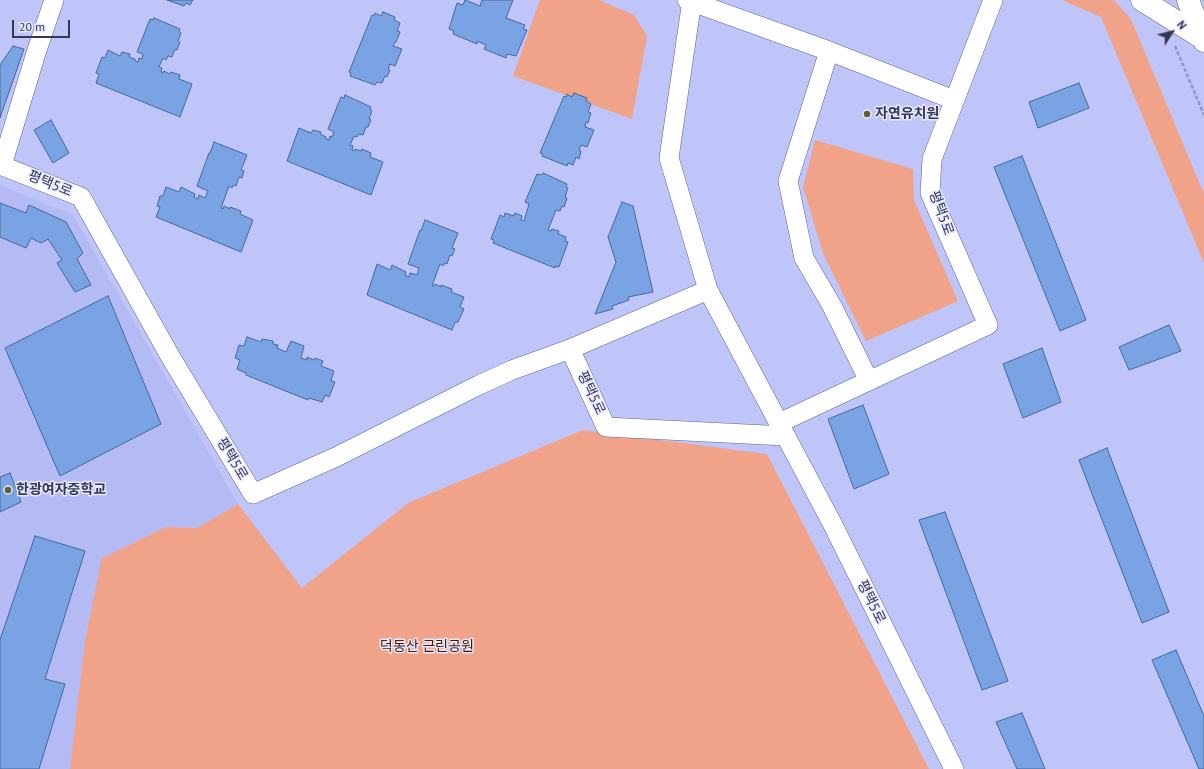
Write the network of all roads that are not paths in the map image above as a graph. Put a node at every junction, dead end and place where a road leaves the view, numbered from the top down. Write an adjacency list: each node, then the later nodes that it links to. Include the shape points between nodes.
1 (54, 0): 9 (street)
2 (690, 0): 7 (street, 평택5로); 10 (street, 평택5로, via 669,158)
3 (993, 0): 8 (street)
4 (1142, 0): 6 (main road)
5 (1188, 0): 6 (main road)
6 (1204, 39)
7 (829, 51): 8 (street, 평택5로); 12 (street, via 788,181 804,258 832,306)
8 (954, 100): 12 (street, 평택5로, via 932,159 930,193 988,325)
9 (1, 165): 11 (street, 평택5로, via 80,197 170,356 253,494 336,457 479,385)
10 (708, 290): 11 (street, 평택5로); 13 (street, 평택5로)
11 (570, 349): 13 (street, 평택5로, via 606,427)
12 (869, 381): 13 (street, 평택5로)
13 (782, 430): 14 (street, 평택5로, via 833,525)
14 (954, 769)

